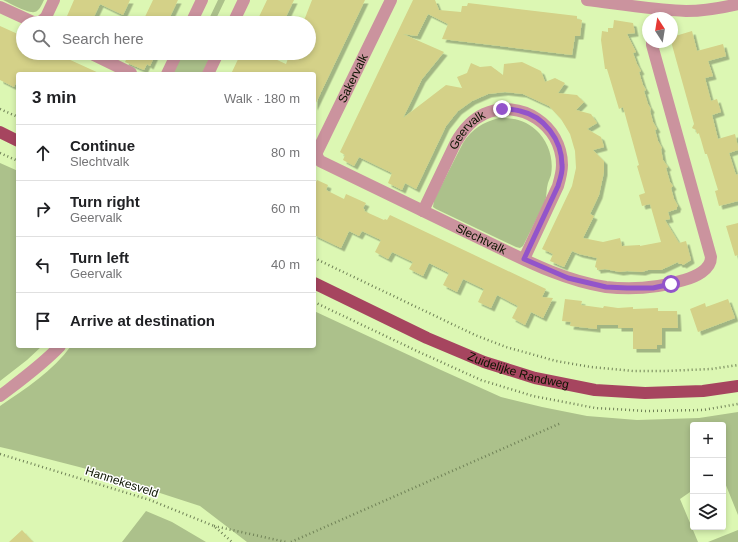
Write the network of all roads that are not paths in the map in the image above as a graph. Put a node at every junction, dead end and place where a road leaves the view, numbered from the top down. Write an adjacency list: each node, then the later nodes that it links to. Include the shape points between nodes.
1 (54, 0): 11 (street)
2 (202, 0): 12 (street)
3 (244, 0): 13 (street)
4 (390, 0): 23 (street, Sakervalk)
5 (586, 0): 8 (street)
6 (738, 4): 9 (street, via 722,8)
7 (0, 7): 10 (street)
8 (650, 12)
9 (671, 12)
10 (20, 16)
11 (46, 16)
12 (194, 16)
13 (236, 16)
14 (653, 48): 25 (street, Slechtvalk, via 711,257 709,267 690,279 671,284 653,288 627,288 606,287 568,278)
15 (104, 60): 18 (street)
16 (174, 60): 19 (street)
17 (215, 60): 20 (street)
18 (129, 72)
19 (168, 72)
20 (209, 72)
21 (0, 132): 22 (main road)
22 (16, 140)
23 (316, 157): 24 (street, Slechtvalk)
24 (423, 211): 25 (street, Slechtvalk); 25 (street, Geervalk, via 456,142 467,126 483,114 502,109 530,114 554,135 562,165 558,186)
25 (524, 259)
26 (316, 284): 28 (main road, Zuidelijke Randweg, via 427,338 484,362 535,378 595,390 644,393 703,392)
27 (58, 348): 29 (street)
28 (738, 386)
29 (0, 396)

